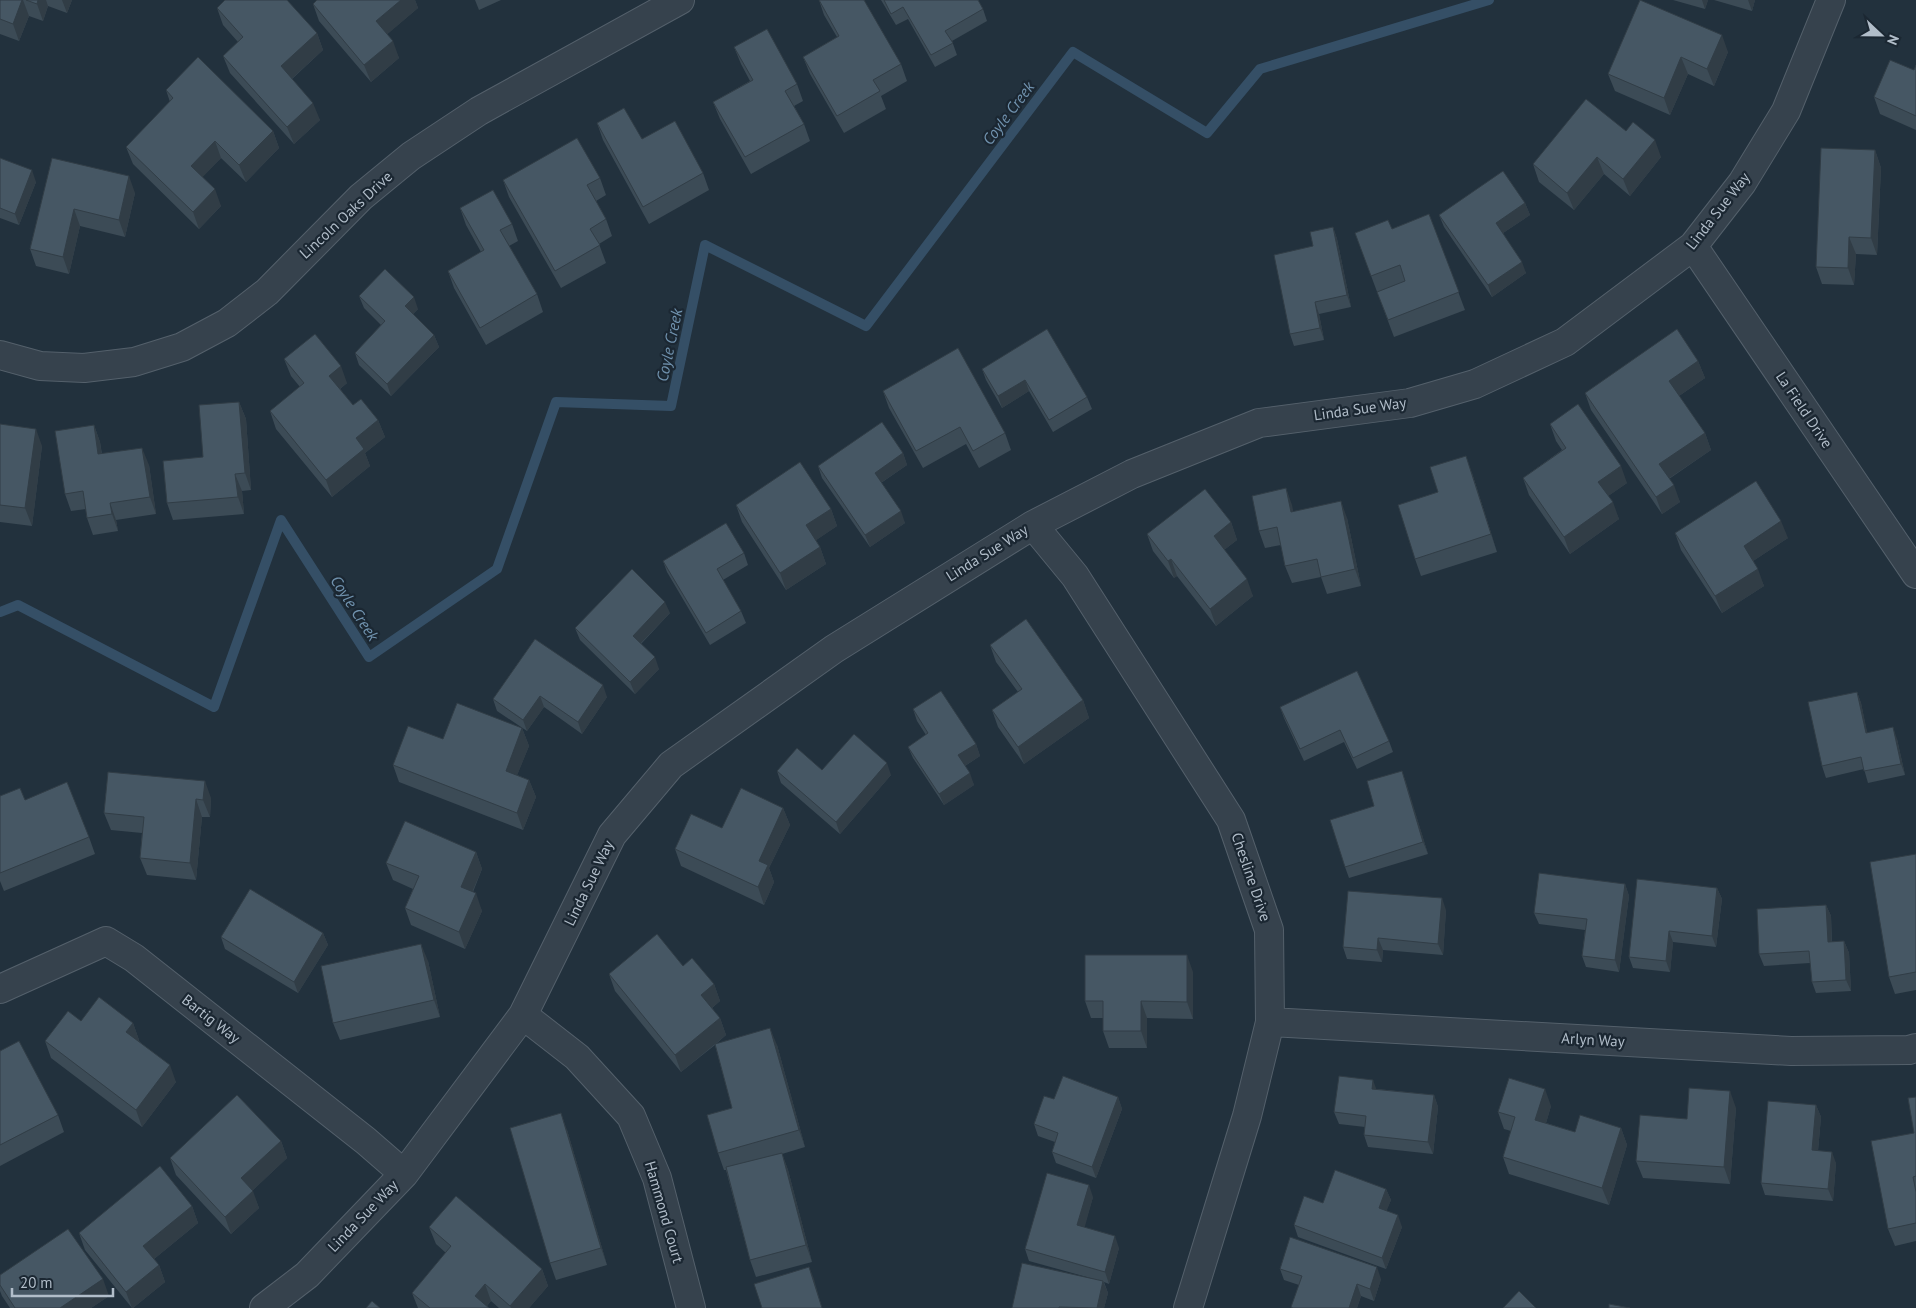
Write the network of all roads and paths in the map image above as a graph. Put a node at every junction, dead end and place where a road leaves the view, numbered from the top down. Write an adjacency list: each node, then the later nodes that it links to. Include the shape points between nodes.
1 (679, 0): 4 (street, Lincoln Oaks Drive, via 479,111 411,156 348,210 267,292 227,322 182,347 134,362 84,368 40,366)
2 (1831, 0): 3 (street, Linda Sue Way, via 1786,111 1742,184)
3 (1693, 246): 5 (street, Linda Sue Way, via 1566,342 1475,384 1410,403 1259,423 1132,474); 6 (street, La Field Drive)
4 (0, 355)
5 (1032, 525): 8 (street, Linda Sue Way, via 834,649 671,765 612,835); 9 (street, Chesline Drive, via 1075,576 1231,820 1269,930)
6 (1916, 574)
7 (0, 990): 11 (street, Bartig Way, via 106,941 134,958)
8 (523, 1016): 11 (street, Linda Sue Way); 13 (street, Hammond Court, via 577,1057 630,1116 657,1178)
9 (1270, 1022): 10 (street, Arlyn Way, via 1791,1051); 14 (street, Chesline Drive, via 1247,1116)
10 (1916, 1048)
11 (404, 1174): 12 (street, Linda Sue Way, via 307,1275)
12 (264, 1308)
13 (691, 1308)
14 (1188, 1308)

